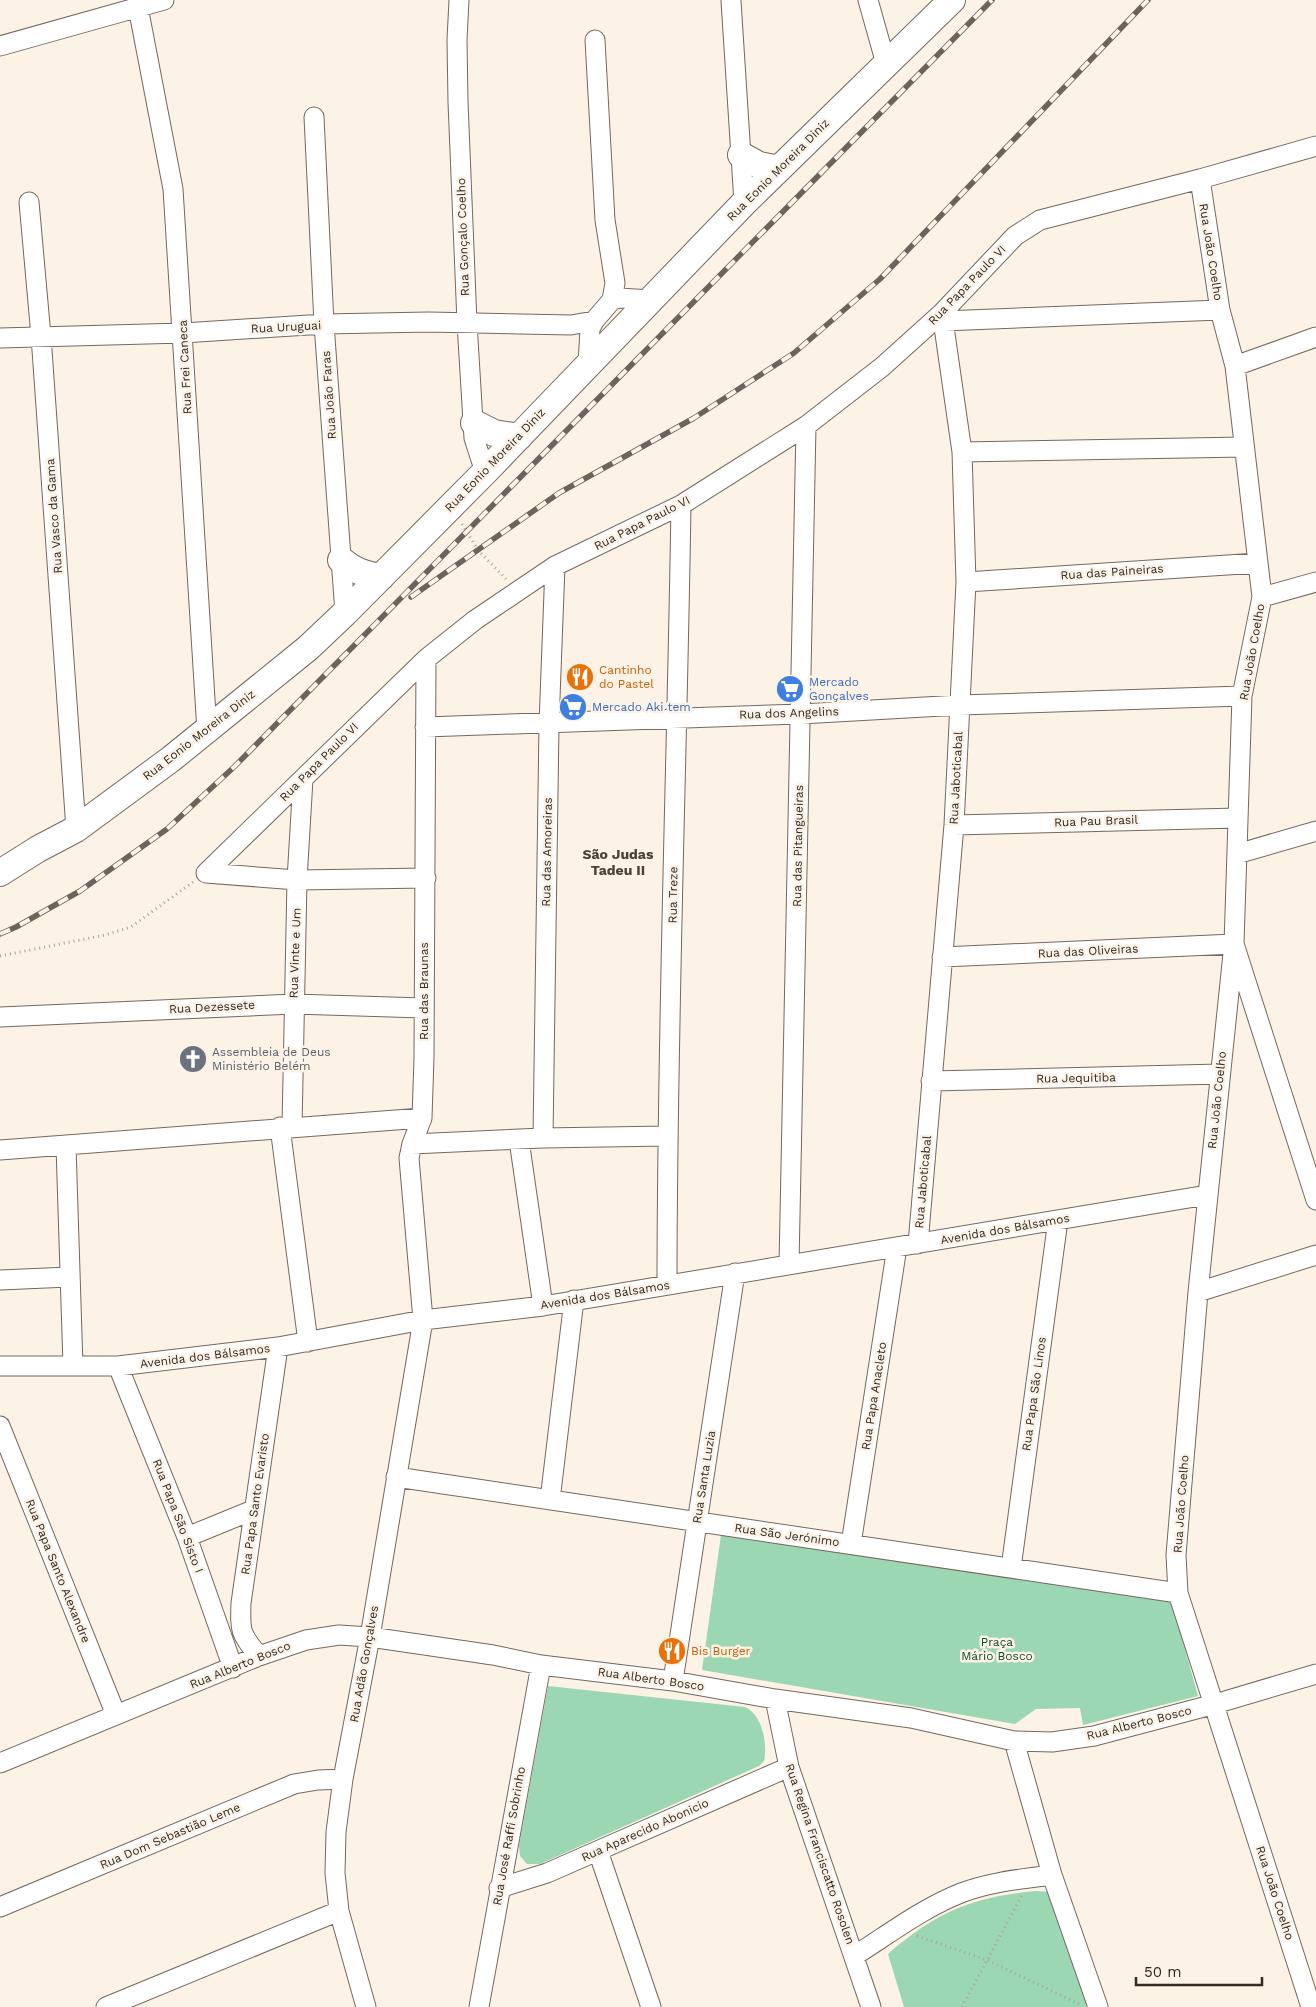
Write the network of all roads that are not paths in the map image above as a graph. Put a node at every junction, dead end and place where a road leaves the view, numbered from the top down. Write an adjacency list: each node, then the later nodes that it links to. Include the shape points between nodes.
1 (164, 0): 6 (street)
2 (459, 0): 20 (street, Rua Gonçalo Coelho, via 458,102)
3 (868, 0): 9 (street)
4 (952, 0): 9 (main road, Rua Eonio Moreira Diniz)
5 (731, 1): 12 (street)
6 (138, 7): 8 (street); 23 (street, Rua Frei Caneca, via 173,189)
7 (595, 40): 17 (street, via 605,220)
8 (0, 46)
9 (886, 64): 13 (main road, Rua Eonio Moreira Diniz)
10 (314, 117): 21 (street, Rua João Faras)
11 (1316, 146): 14 (street, Rua Papa Paulo VI)
12 (741, 156): 13 (main road, via 759,165); 16 (street)
13 (779, 169): 16 (main road, Rua Eonio Moreira Diniz)
14 (1200, 179): 18 (street, Rua João Coelho); 19 (street, Rua Papa Paulo VI, via 1040,220 1014,236)
15 (29, 202): 24 (street, Rua Vasco da Gama)
16 (744, 203): 17 (main road, Rua Eonio Moreira Diniz)
17 (626, 296): 22 (street); 27 (main road, Rua Eonio Moreira Diniz)
18 (1220, 310): 19 (street); 28 (street, Rua João Coelho)
19 (942, 317): 30 (street, Rua Papa Paulo VI); 33 (street, Rua Jaboticabal)
20 (467, 323): 21 (street, Rua Uruguai); 22 (street, Rua Uruguai); 29 (street, Rua Gonçalo Coelho)
21 (324, 324): 23 (street, Rua Uruguai); 36 (street, Rua João Faras)
22 (592, 327): 27 (street)
23 (183, 333): 24 (street, Rua Uruguai); 51 (street, Rua Frei Caneca)
24 (41, 336): 26 (street, Rua Uruguai); 55 (street, Rua Vasco da Gama)
25 (1316, 337): 28 (street)
26 (0, 338)
27 (588, 364): 31 (main road, Rua Eonio Moreira Diniz)
28 (1235, 366): 32 (street, Rua João Coelho)
29 (474, 423): 31 (main road, via 494,433); 34 (street, Rua Gonçalo Coelho, via 474,438)
30 (806, 426): 35 (street, Rua Papa Paulo VI); 47 (street, Rua das Pitangueiras)
31 (519, 437): 34 (main road, Rua Eonio Moreira Diniz)
32 (1244, 447): 33 (street); 37 (street, Rua João Coelho)
33 (962, 452): 40 (street, Rua Jaboticabal)
34 (485, 472): 39 (main road, Rua Eonio Moreira Diniz)
35 (681, 505): 38 (street, Rua Papa Paulo VI); 48 (street, Rua Treze)
36 (341, 560): 39 (main road, via 358,572); 43 (street, Rua João Faras)
37 (1258, 563): 40 (street, Rua das Paineiras); 42 (street, Rua João Coelho)
38 (555, 566): 44 (street, Rua Papa Paulo VI, via 475,620); 49 (street, Rua das Amoreiras)
39 (381, 577): 43 (main road, Rua Eonio Moreira Diniz)
40 (966, 582): 46 (street, Rua Jaboticabal)
41 (1316, 582): 42 (street)
42 (1262, 597): 45 (street, Rua João Coelho)
43 (345, 613): 51 (main road, Rua Eonio Moreira Diniz, via 308,648)
44 (426, 659): 50 (street, Rua das Braunas); 52 (street, Rua Papa Paulo VI)
45 (1242, 696): 46 (street, Rua dos Angelins); 53 (street, Rua João Coelho)
46 (960, 705): 47 (street, Rua dos Angelins); 54 (street, Rua Jaboticabal)
47 (801, 714): 48 (street, Rua dos Angelins); 82 (street, Rua das Pitangueiras)
48 (678, 717): 49 (street, Rua dos Angelins); 70 (street, Rua Treze)
49 (549, 724): 50 (street, Rua dos Angelins); 71 (street, Rua das Amoreiras)
50 (425, 727): 59 (street, Rua das Braunas)
51 (207, 731): 55 (main road, Rua Eonio Moreira Diniz)
52 (303, 779): 60 (street, Rua Vinte e Um); 60 (street, Rua Papa Paulo VI, via 206,873)
53 (1238, 818): 54 (street, Rua Pau Brasil); 57 (street, Rua João Coelho)
54 (954, 825): 62 (street, Rua Jaboticabal)
55 (76, 829): 58 (main road, Rua Eonio Moreira Diniz)
56 (1316, 831): 57 (street)
57 (1237, 854): 61 (street, Rua João Coelho)
58 (0, 873)
59 (426, 878): 60 (street); 64 (street, Rua das Braunas)
60 (297, 880): 63 (street, Rua Vinte e Um)
61 (1234, 944): 62 (street, Rua das Oliveiras); 66 (street, Rua João Coelho); 77 (street)
62 (942, 957): 67 (street, Rua Jaboticabal)
63 (294, 1004): 64 (street, Rua Dezessete); 65 (street, Rua Dezessete); 69 (street, Rua Vinte e Um)
64 (423, 1008): 68 (street, Rua das Braunas)
65 (0, 1017)
66 (1220, 1074): 67 (street, Rua Jequitiba); 76 (street, Rua João Coelho)
67 (932, 1081): 79 (street, Rua Jaboticabal)
68 (422, 1118): 69 (street); 73 (street, Rua das Braunas)
69 (286, 1127): 74 (street); 91 (street, Rua Vinte e Um)
70 (667, 1136): 71 (street); 86 (street, Rua Treze)
71 (543, 1138): 72 (street)
72 (519, 1140): 73 (street); 89 (street)
73 (412, 1144): 90 (street, Rua das Braunas, via 409,1158)
74 (66, 1146): 75 (street); 84 (street)
75 (0, 1150)
76 (1207, 1195): 78 (street, Avenida dos Bálsamos); 87 (street, Rua João Coelho)
77 (1316, 1200)
78 (1058, 1220): 79 (street, Avenida dos Bálsamos); 103 (street, Rua Papa São Linos)
79 (918, 1244): 80 (street, Avenida dos Bálsamos)
80 (898, 1248): 82 (street, Avenida dos Bálsamos); 102 (street, Rua Papa Anacleto)
81 (1316, 1255): 87 (street)
82 (789, 1265): 83 (street, Avenida dos Bálsamos)
83 (735, 1274): 86 (street, Avenida dos Bálsamos); 100 (street, Rua Santa Luzia)
84 (69, 1277): 85 (street); 94 (street)
85 (0, 1280)
86 (667, 1285): 88 (street, Avenida dos Bálsamos)
87 (1198, 1292): 104 (street, Rua João Coelho, via 1176,1555)
88 (574, 1300): 89 (street, Avenida dos Bálsamos); 98 (street)
89 (543, 1306): 90 (street, Avenida dos Bálsamos)
90 (423, 1320): 91 (street, Avenida dos Bálsamos); 97 (street, Rua Adão Gonçalves)
91 (308, 1342): 92 (street, Avenida dos Bálsamos)
92 (278, 1347): 95 (street, Avenida dos Bálsamos); 99 (street, Rua Papa Santo Evaristo)
93 (0, 1366): 94 (street, Avenida dos Bálsamos)
94 (73, 1366): 95 (street, Avenida dos Bálsamos)
95 (118, 1366): 101 (street, Rua Papa São Sisto I)
96 (0, 1426): 115 (street, Rua Papa Santo Alexandre)
97 (396, 1477): 98 (street, Rua São Jerónimo); 107 (street, Rua Adão Gonçalves)
98 (550, 1500): 100 (street, Rua São Jerónimo)
99 (254, 1510): 101 (street); 105 (street, Rua Papa Santo Evaristo)
100 (697, 1521): 102 (street, Rua São Jerónimo); 112 (street, Rua Santa Luzia)
101 (187, 1537): 106 (street, Rua Papa São Sisto I)
102 (851, 1544): 103 (street, Rua São Jerónimo)
103 (1011, 1568): 104 (street, Rua São Jerónimo)
104 (1178, 1593): 114 (street, Rua João Coelho)
105 (241, 1603): 106 (street, via 233,1609); 108 (street, Rua Papa Santo Evaristo, via 242,1635)
106 (212, 1609): 110 (street, Rua Papa São Sisto I)
107 (370, 1637): 108 (street, Rua Alberto Bosco, via 339,1635 306,1640); 109 (street, Rua Alberto Bosco); 119 (street, Rua Adão Gonçalves)
108 (259, 1656): 110 (street, Rua Alberto Bosco)
109 (540, 1665): 112 (street, Rua Alberto Bosco); 122 (street, Rua José Raffi Sobrinho)
110 (233, 1668): 115 (street, Rua Alberto Bosco)
111 (1316, 1674): 114 (street, Rua Alberto Bosco)
112 (673, 1681): 113 (street, Rua Alberto Bosco)
113 (775, 1699): 116 (street, Rua Alberto Bosco, via 911,1718); 118 (street, Rua Regina Franciscatto Rosolen)
114 (1215, 1704): 116 (street, Rua Alberto Bosco, via 1094,1736 1052,1742); 132 (street, Rua João Coelho)
115 (116, 1715): 117 (street, Rua Alberto Bosco)
116 (1014, 1742): 121 (street)
117 (0, 1763)
118 (789, 1767): 120 (street, Rua Aparecido Abonicio); 125 (street, Rua Regina Franciscatto Rosolen)
119 (342, 1779): 123 (street, Rua Dom Sebastião Leme, via 294,1784); 124 (street, Rua Adão Gonçalves, via 334,1873)
120 (598, 1851): 122 (street, Rua Aparecido Abonicio, via 547,1873); 129 (street)
121 (1052, 1875): 125 (street, via 996,1883 961,1893 928,1909); 131 (street)
122 (499, 1888): 128 (street, Rua José Raffi Sobrinho)
123 (0, 1907)
124 (339, 1910): 126 (street); 127 (street, Rua Adão Gonçalves)
125 (854, 1956): 130 (street, Rua Regina Franciscatto Rosolen)
126 (106, 2007)
127 (366, 2007)
128 (479, 2007)
129 (651, 2007)
130 (871, 2007)
131 (1098, 2007)
132 (1312, 2007)

